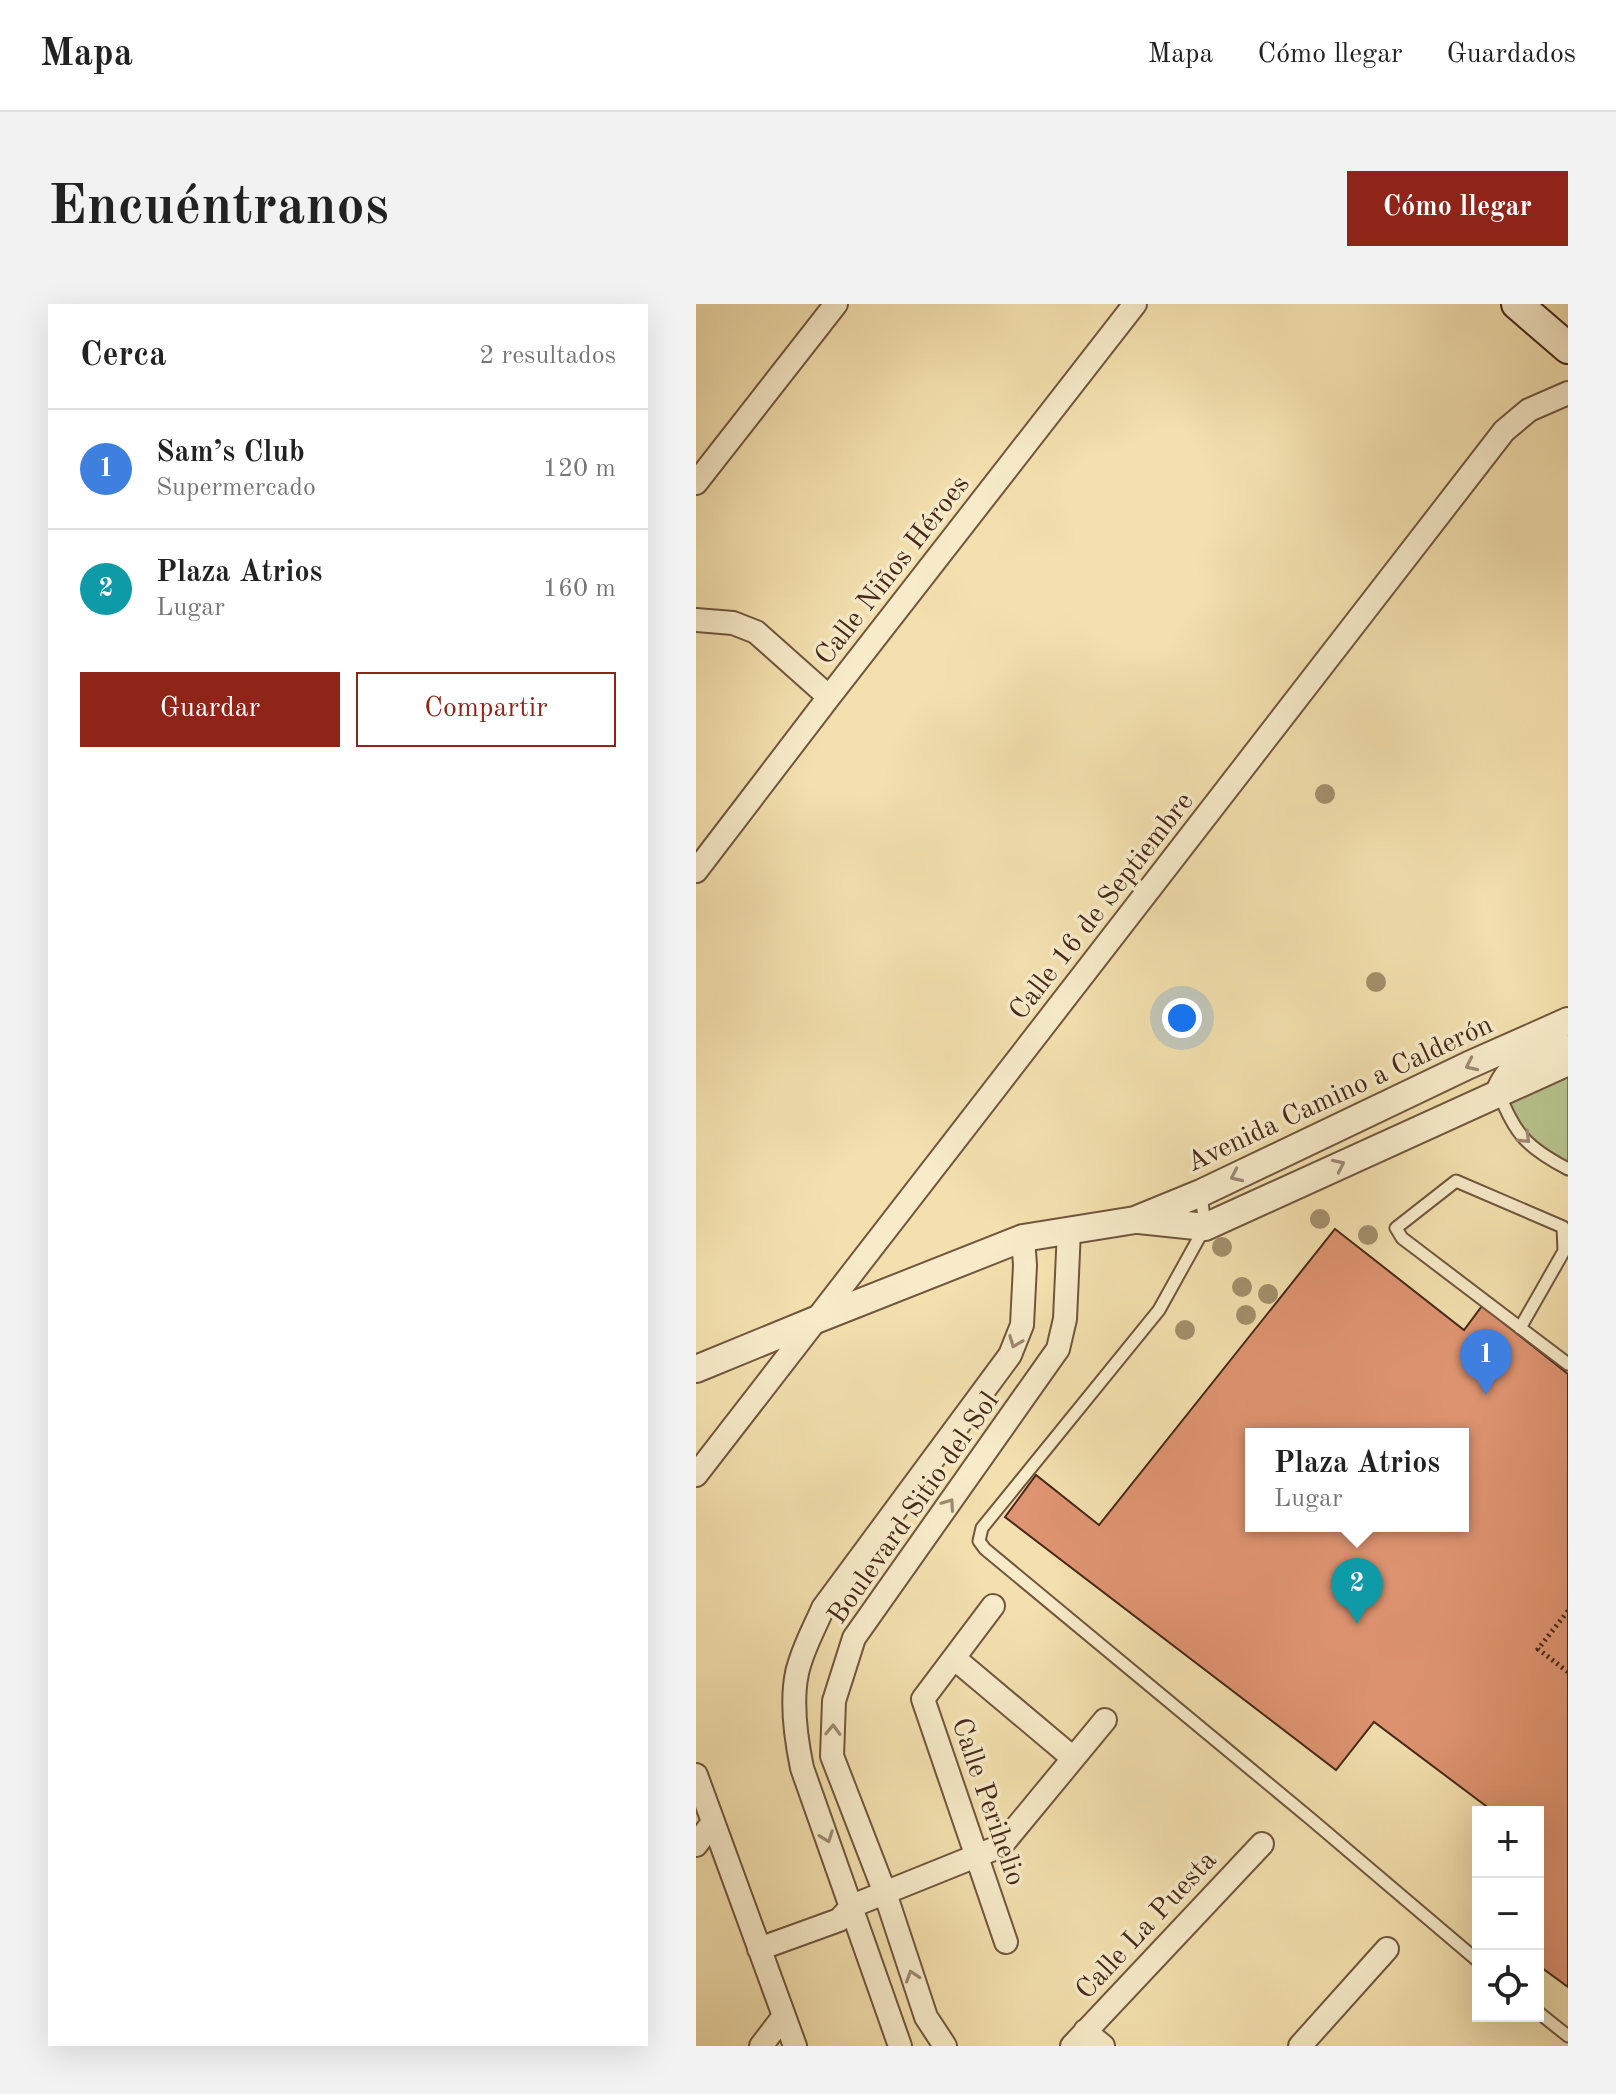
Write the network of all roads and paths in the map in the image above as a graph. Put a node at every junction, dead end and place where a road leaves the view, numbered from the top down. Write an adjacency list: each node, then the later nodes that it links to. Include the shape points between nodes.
1 (836, 304): 6 (street)
2 (1135, 304): 8 (street, Calle Niños Héroes)
3 (1517, 304): 4 (main road)
4 (1568, 348)
5 (1568, 393): 20 (street, Calle 16 de Septiembre, via 1529,410 1504,431)
6 (696, 483)
7 (696, 620): 8 (street, via 733,623 756,632)
8 (829, 697): 9 (street, Calle Niños Héroes)
9 (696, 871)
10 (1568, 1021): 15 (street, Avenida Camino a Calderón, one-way to 15)
11 (1568, 1032): 13 (street, via 1553,1047 1518,1064)
12 (1568, 1062): 13 (street)
13 (1499, 1092): 14 (lane, one-way to 14, via 1521,1139); 17 (street, one-way to 13)
14 (1568, 1169)
15 (1201, 1193): 16 (street, Avenida Camino a Calderón); 17 (lane)
16 (1135, 1220): 17 (street, Avenida Camino a Calderón); 18 (street, Avenida Camino a Calderón)
17 (1205, 1227): 41 (lane, via 1159,1310 982,1528 979,1541)
18 (1069, 1230): 19 (street, Avenida Camino a Calderón); 36 (street, Boulevard Sitio del Sol, one-way to 18, via 832,1756 834,1701 854,1638 1058,1349 1065,1319)
19 (1023, 1238): 20 (street, Avenida Camino a Calderón); 37 (street, Boulevard Sitio del Sol, one-way to 37, via 1022,1325 1010,1355 823,1608 797,1675 794,1731 802,1768)
20 (818, 1319): 23 (street, Avenida Camino a Calderón); 24 (street, Calle 16 de Septiembre)
21 (1520, 1328): 21 (lane, via 1402,1238 1396,1228 1456,1181 1563,1227 1564,1251); 22 (lane)
22 (1568, 1364)
23 (696, 1369)
24 (696, 1475)
25 (993, 1606): 27 (street, Calle Perihelio)
26 (1568, 1611): 28 (path, via 1538,1649)
27 (954, 1658): 30 (street); 35 (street, Calle Perihelio, via 923,1699)
28 (1568, 1672)
29 (1105, 1720): 30 (street)
30 (1073, 1758): 35 (street, via 1001,1846)
31 (696, 1775): 32 (street)
32 (713, 1822): 34 (street); 39 (street)
33 (1262, 1844): 46 (street, Calle La Puesta)
34 (696, 1845)
35 (978, 1857): 36 (street); 38 (street, Calle Perihelio)
36 (885, 1893): 37 (street); 43 (street, Boulevard Sitio del Sol, one-way to 36)
37 (852, 1906): 39 (street, via 839,1920); 50 (street, Boulevard Sitio del Sol)
38 (1006, 1942)
39 (759, 1949): 42 (street)
40 (1387, 1949): 52 (street)
41 (1472, 1956)
42 (784, 2016): 48 (street); 49 (street)
43 (926, 2017): 47 (street, Boulevard Sitio del Sol); 50 (street)
44 (1544, 2017): 45 (lane)
45 (1568, 2036)
46 (1079, 2038): 51 (street)
47 (939, 2044)
48 (761, 2046)
49 (795, 2046)
50 (902, 2046)
51 (1103, 2046)
52 (1300, 2046)

